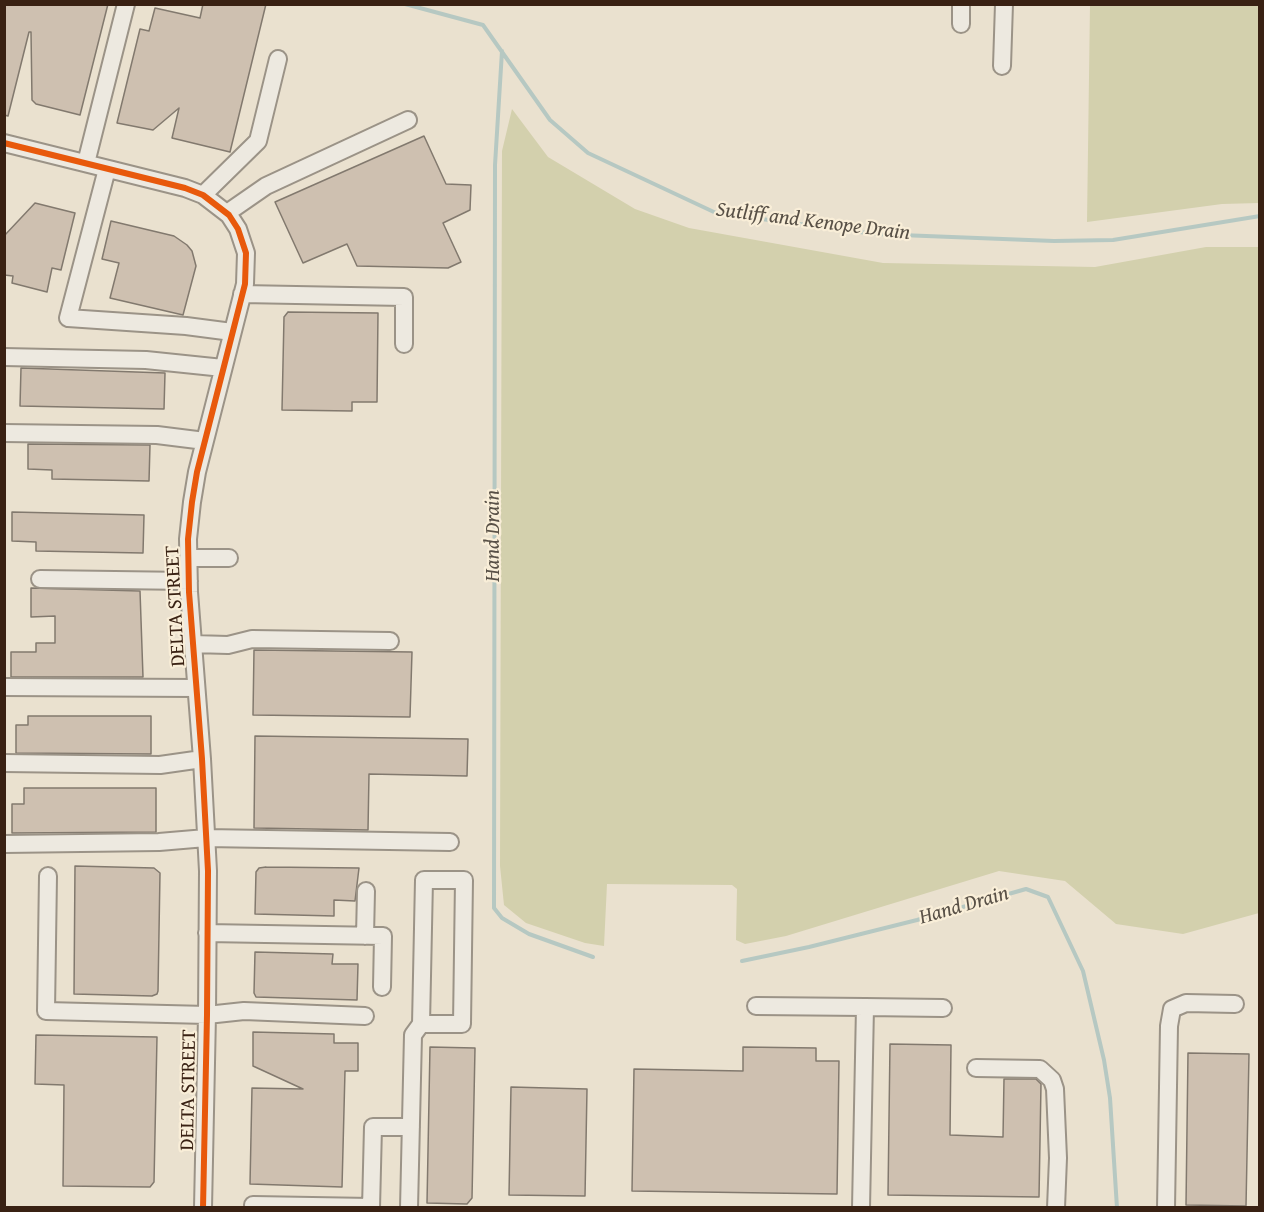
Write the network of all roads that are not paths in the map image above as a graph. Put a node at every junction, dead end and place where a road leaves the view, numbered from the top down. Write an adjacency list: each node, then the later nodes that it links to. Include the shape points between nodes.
1 (126, 4): 9 (street)
2 (961, 4): 4 (street)
3 (1004, 4): 6 (street)
4 (961, 24)
5 (278, 59): 11 (street, via 258,141)
6 (1002, 66)
7 (408, 120): 12 (street, via 266,186)
8 (4, 143): 9 (street, DELTA STREET)
9 (86, 163): 10 (street, DELTA STREET)
10 (107, 169): 11 (street, DELTA STREET); 14 (street, via 68,318)
11 (203, 195): 12 (street, DELTA STREET)
12 (227, 213): 13 (street, DELTA STREET, via 238,229 246,253)
13 (242, 294): 14 (street, DELTA STREET); 15 (street, via 404,297)
14 (232, 332): 17 (street, DELTA STREET)
15 (404, 344)
16 (4, 357): 17 (street, via 146,360)
17 (223, 368): 19 (street, DELTA STREET)
18 (4, 433): 19 (street, via 157,435)
19 (205, 441): 20 (street, DELTA STREET, via 192,502)
20 (189, 558): 21 (street); 23 (street, DELTA STREET)
21 (229, 558)
22 (40, 579): 23 (street)
23 (189, 581): 25 (street, DELTA STREET)
24 (390, 641): 25 (street, via 252,639 228,645)
25 (193, 644): 27 (street, DELTA STREET)
26 (4, 687): 27 (street)
27 (196, 688): 28 (street, DELTA STREET)
28 (202, 759): 29 (street, via 160,765); 30 (street, DELTA STREET)
29 (4, 764)
30 (206, 838): 31 (street); 32 (street); 35 (street, DELTA STREET)
31 (450, 842)
32 (4, 844)
33 (48, 876): 42 (street, via 46,1011)
34 (366, 891): 36 (street)
35 (207, 933): 36 (street); 42 (street, DELTA STREET)
36 (365, 936): 37 (street, via 382,936)
37 (382, 987)
38 (1235, 1004): 53 (street, via 1186,1004 1172,1009)
39 (756, 1006): 40 (street)
40 (865, 1007): 41 (street); 51 (street)
41 (943, 1008)
42 (207, 1015): 43 (street, via 244,1011); 49 (street, DELTA STREET)
43 (365, 1016)
44 (421, 1024): 44 (street, via 462,1024 464,880 424,880); 46 (street, via 413,1035)
45 (976, 1068): 52 (street, via 1040,1069 1052,1080 1058,1158)
46 (411, 1127): 48 (street, via 373,1127); 50 (street)
47 (253, 1205): 48 (street)
48 (371, 1207)
49 (203, 1208)
50 (409, 1208)
51 (861, 1208)
52 (1056, 1208)
53 (1166, 1208)

